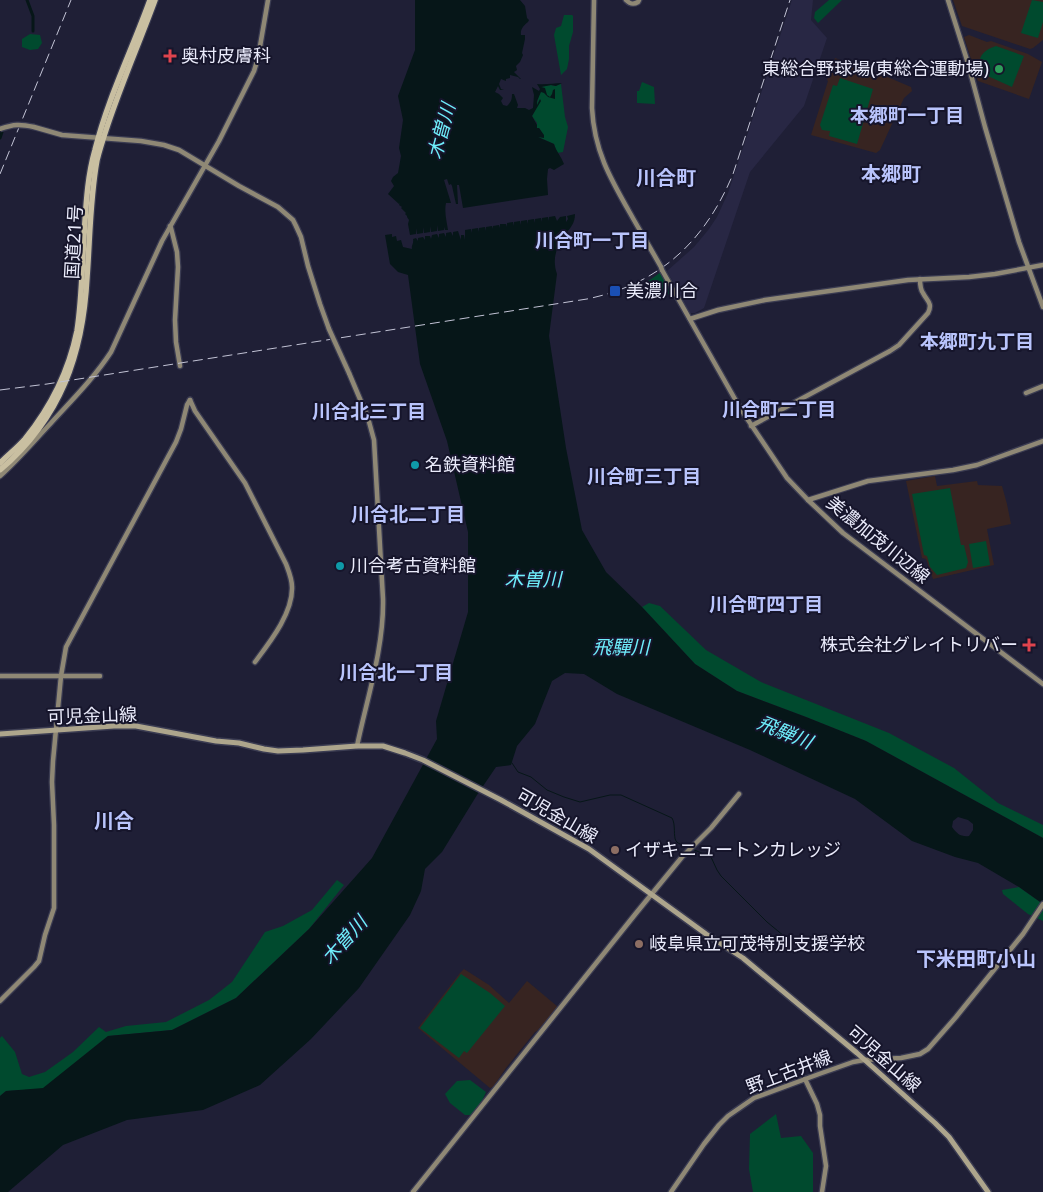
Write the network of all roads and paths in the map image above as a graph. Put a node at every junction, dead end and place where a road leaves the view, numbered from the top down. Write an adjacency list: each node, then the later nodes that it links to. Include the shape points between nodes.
1 (150, 0): 9 (highway, 国道21号, via 110,102)
2 (155, 0): 9 (highway, 国道21号)
3 (268, 0): 10 (street, via 254,71)
4 (594, 0): 16 (street, 美濃加茂川辺線, via 592,108 600,154)
5 (626, 0): 6 (street, via 634,4)
6 (639, 0)
7 (948, 0): 13 (street)
8 (0, 129): 9 (street, bridge, via 21,124 62,135)
9 (101, 137): 10 (street, via 164,144); 22 (highway, 国道21号, via 95,150 87,196 77,331 69,359 58,388 35,425); 23 (highway, 国道21号, via 91,197 85,302 71,368 62,391 39,428)
10 (206, 165): 11 (street); 33 (street, bridge, via 278,207 293,220 329,329 368,418 374,440 383,618)
11 (170, 226): 17 (street, via 178,267 175,320); 24 (street, via 104,363)
12 (1043, 265): 13 (street)
13 (1028, 269): 14 (street, via 969,277); 15 (street)
14 (920, 279): 16 (street, via 765,300); 20 (street, via 930,310 899,345)
15 (1043, 307)
16 (690, 319): 20 (street, 美濃加茂川辺線)
17 (180, 366)
18 (1043, 386): 19 (street)
19 (1026, 393)
20 (751, 426): 25 (street, 美濃加茂川辺線, via 787,478)
21 (1043, 441): 25 (street, via 966,468 868,481)
22 (0, 463)
23 (0, 470)
24 (0, 476)
25 (808, 500): 30 (street, 美濃加茂川辺線, via 843,533)
26 (254, 662): 28 (street, via 288,611 292,594 290,576 245,483 190,400 176,442 68,642)
27 (0, 676): 28 (street)
28 (61, 676): 29 (street); 31 (street)
29 (100, 676)
30 (1043, 684)
31 (56, 730): 32 (main road, 可児金山線); 33 (main road, 可児金山線, via 125,725 264,749); 37 (street, via 52,782 54,908 38,961)
32 (0, 734)
33 (357, 746): 35 (main road, 可児金山線, via 388,747 423,760 589,849)
34 (739, 794): 35 (street)
35 (652, 894): 38 (main road, 可児金山線, via 749,963); 40 (street)
36 (1043, 904): 38 (street, 野上古井線, via 1023,934 928,1049 901,1058)
37 (0, 1001)
38 (864, 1060): 39 (street, 野上古井線); 43 (main road, 可児金山線, via 935,1122)
39 (805, 1079): 41 (street, 野上古井線, via 754,1098 728,1116); 42 (street, via 820,1115 826,1166)
40 (413, 1192)
41 (671, 1192)
42 (822, 1192)
43 (988, 1192)

